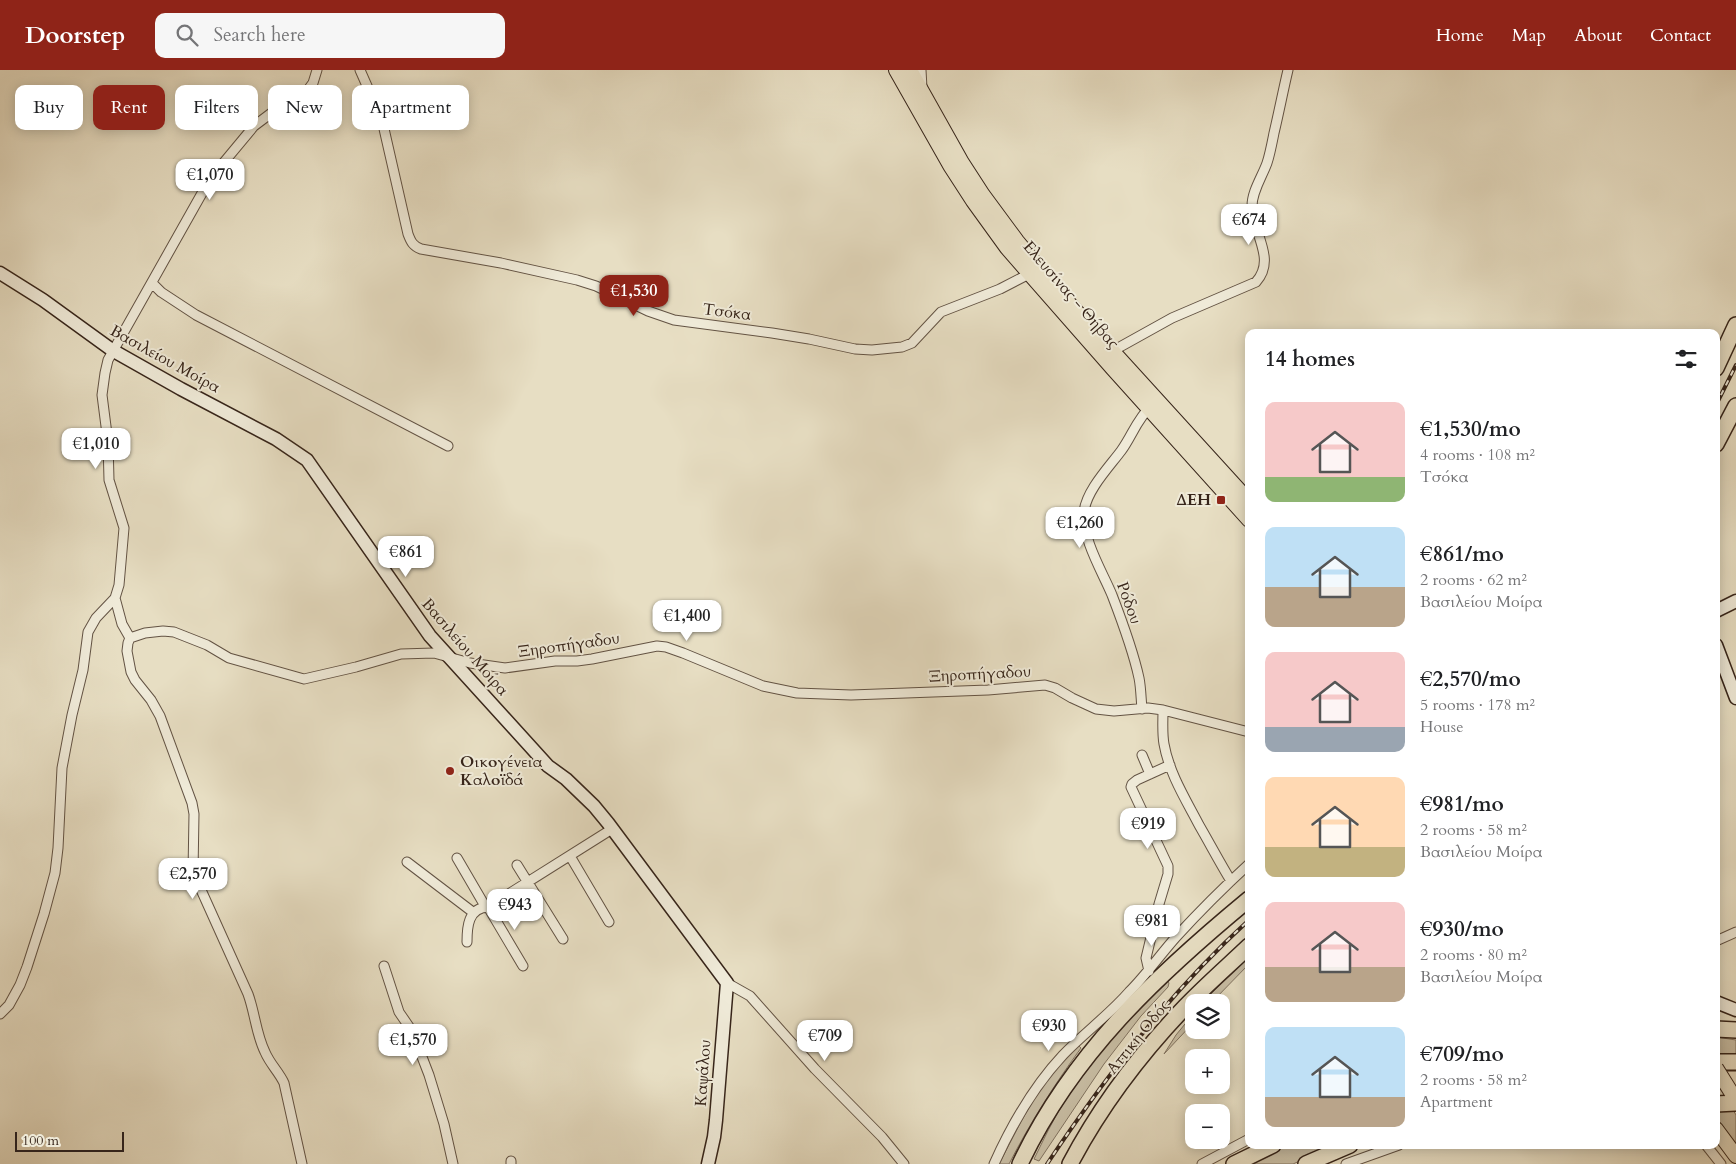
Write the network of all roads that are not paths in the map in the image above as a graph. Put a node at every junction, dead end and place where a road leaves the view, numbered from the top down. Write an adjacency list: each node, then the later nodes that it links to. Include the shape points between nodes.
1 (317, 70): 10 (street, via 305,94 254,126 218,167)
2 (360, 70): 9 (street, Τσόκα, via 382,120 408,234 415,247 421,249 577,280 674,320 872,350 912,343 941,312 1000,289)
3 (896, 70): 9 (main road, Ελευσίνας - Θήβας, via 962,185)
4 (910, 70): 7 (main road, Ελευσίνας - Θήβας)
5 (921, 70): 7 (street)
6 (1288, 70): 13 (street, via 1267,162 1252,204 1265,255 1260,277 1256,282 1172,318)
7 (923, 93): 13 (main road, Ελευσίνας - Θήβας, via 999,218)
8 (0, 273): 12 (street, Βασιλείου Μοίρα)
9 (1028, 274): 13 (main road, Ελευσίνας - Θήβας)
10 (152, 283): 12 (street); 18 (street, via 196,315)
11 (1736, 325): 14 (highway)
12 (112, 350): 21 (street, via 102,395 109,480 124,528); 26 (street, Βασιλείου Μοίρα, via 276,438 307,460)
13 (1108, 354): 15 (main road, Ελευσίνας - Θήβας)
14 (1720, 359)
15 (1153, 404): 19 (main road, Ελευσίνας - Θήβας); 20 (main road, Ελευσίνας - Θήβας); 28 (street, Ρόδου, via 1137,421 1122,451 1102,475 1089,496 1084,512 1088,538 1135,662)
16 (1736, 406): 17 (highway)
17 (1720, 436)
18 (448, 446)
19 (1245, 497)
20 (1245, 515)
21 (115, 598): 24 (street, via 122,624); 57 (street, via 88,632 62,768 55,873 20,985)
22 (1736, 601): 23 (street)
23 (1720, 609)
24 (130, 638): 26 (street, Ξηροπήγαδου, via 145,633 174,632 229,658 304,679 401,654 434,653); 73 (street, via 127,651 131,672 160,716 192,803 193,872 248,994 264,1051 284,1083)
25 (1720, 656): 27 (street)
26 (447, 657): 28 (street, Ξηροπήγαδου, via 505,668 592,659 657,646 683,653 763,686 797,693 860,695 1045,685 1096,709); 34 (street, Βασιλείου Μοίρα, via 548,766 594,806)
27 (1736, 698)
28 (1142, 709): 29 (street, Ξηροπήγαδου)
29 (1163, 710): 30 (street, Ξηροπήγαδου); 32 (street, via 1164,740)
30 (1245, 731)
31 (1142, 755): 33 (street)
32 (1170, 765): 33 (street); 41 (street)
33 (1150, 774): 53 (street, via 1136,780 1131,787 1169,870 1150,936 1146,958)
34 (612, 829): 35 (street); 54 (street, Βασιλείου Μοίρα)
35 (570, 856): 40 (street); 45 (street)
36 (457, 858): 43 (street)
37 (407, 862): 44 (street)
38 (517, 865): 40 (street)
39 (1245, 868): 41 (street)
40 (528, 882): 43 (street); 47 (street)
41 (1232, 882): 53 (street, via 1175,938)
42 (1245, 902): 78 (highway, Αττική Οδός, via 1174,963 1114,1024 1067,1083)
43 (486, 906): 44 (street); 52 (street)
44 (474, 913): 49 (street, via 468,922)
45 (609, 922)
46 (1736, 932): 48 (street)
47 (563, 939)
48 (1720, 939)
49 (468, 942)
50 (1245, 950): 79 (highway, Αττική Οδός, via 1185,1007 1143,1055 1106,1104)
51 (384, 966): 74 (street, via 400,1012 417,1042 429,1075)
52 (522, 966)
53 (1149, 971): 77 (street, via 1035,1087)
54 (727, 983): 75 (street, Καψάλου, via 716,1120); 76 (street, via 750,996)
55 (1720, 1004): 56 (street)
56 (1736, 1010)
57 (0, 1014)
58 (1720, 1029): 59 (highway)
59 (1736, 1030)
60 (1720, 1062): 61 (highway)
61 (1736, 1062)
62 (1720, 1073): 64 (main road, bridge)
63 (1720, 1082): 64 (highway)
64 (1735, 1094): 65 (highway)
65 (1720, 1102)
66 (1720, 1134): 72 (main road)
67 (1245, 1141): 80 (street)
68 (1265, 1149): 81 (highway)
69 (1341, 1149): 82 (highway)
70 (1388, 1149): 83 (street)
71 (1709, 1149): 84 (street)
72 (1736, 1156)
73 (302, 1164)
74 (453, 1164)
75 (708, 1164)
76 (904, 1164)
77 (994, 1164)
78 (1020, 1164)
79 (1070, 1164)
80 (1202, 1164)
81 (1234, 1164)
82 (1306, 1164)
83 (1346, 1164)
84 (1721, 1164)

